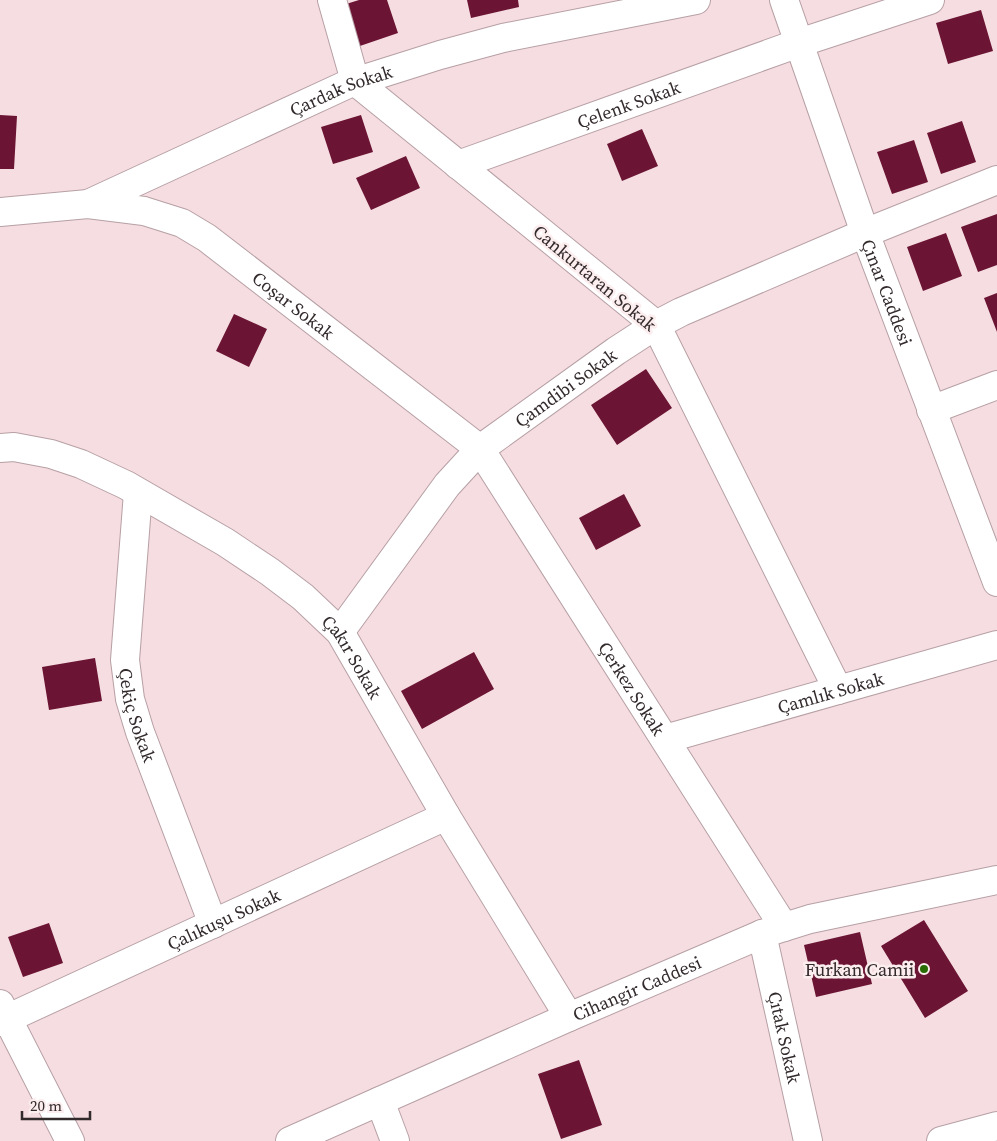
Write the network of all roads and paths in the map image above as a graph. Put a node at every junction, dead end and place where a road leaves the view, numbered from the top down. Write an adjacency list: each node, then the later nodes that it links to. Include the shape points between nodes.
1 (332, 0): 6 (street)
2 (696, 0): 6 (street, Çardak Sokak, via 502,38)
3 (784, 0): 5 (street, Çınar Caddesi)
4 (930, 0): 5 (street, Çelenk Sokak)
5 (799, 43): 7 (street, Çelenk Sokak); 11 (street, Çınar Caddesi)
6 (355, 81): 7 (street, Cankurtaran Sokak); 9 (street, Çardak Sokak)
7 (458, 165): 12 (street, Cankurtaran Sokak)
8 (997, 180): 11 (street, Çamdibi Sokak)
9 (88, 204): 10 (street, Çardak Sokak); 16 (street, Coşar Sokak, via 144,211 182,224 207,238)
10 (0, 212)
11 (865, 233): 12 (street, Çamdibi Sokak); 14 (street, Çınar Caddesi)
12 (656, 325): 16 (street, Çamdibi Sokak); 21 (street, Cankurtaran Sokak)
13 (997, 385): 14 (street)
14 (931, 410): 18 (street, Çınar Caddesi)
15 (0, 448): 17 (street, Çakır Sokak, via 14,447 51,454 81,464)
16 (480, 449): 19 (street, Çamdibi Sokak, via 447,485); 22 (street, Çerkez Sokak)
17 (138, 493): 19 (street, Çakır Sokak, via 225,542 270,572 304,597); 25 (street, Çekiç Sokak, via 125,660 130,699)
18 (996, 577)
19 (340, 632): 23 (street, Çakır Sokak)
20 (997, 645): 21 (street, Çamlık Sokak)
21 (838, 690): 22 (street, Çamlık Sokak)
22 (665, 739): 26 (street, Çerkez Sokak)
23 (446, 816): 25 (street, Çalıkuşu Sokak); 28 (street, Çakır Sokak)
24 (997, 880): 26 (street, Cihangir Caddesi, via 810,919)
25 (213, 924): 27 (street, Çalıkuşu Sokak)
26 (773, 931): 28 (street, Cihangir Caddesi); 34 (street, Çıtak Sokak)
27 (2, 1015): 31 (street)
28 (569, 1017): 29 (street, Cihangir Caddesi)
29 (380, 1101): 32 (street, Cihangir Caddesi); 33 (street)
30 (997, 1126): 35 (street)
31 (70, 1141)
32 (290, 1141)
33 (395, 1141)
34 (808, 1141)
35 (941, 1141)

